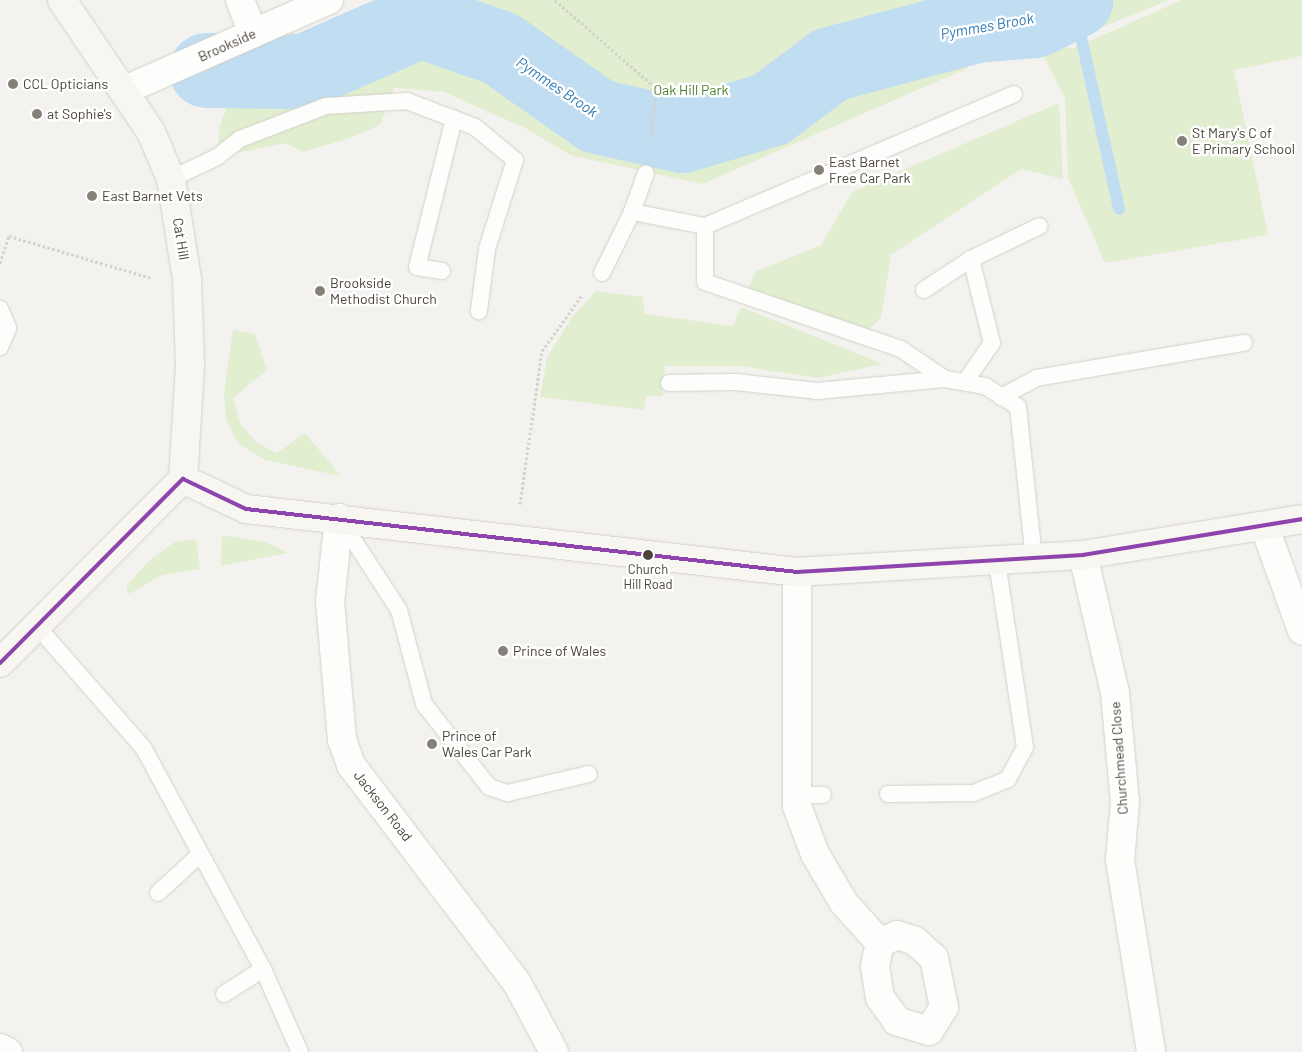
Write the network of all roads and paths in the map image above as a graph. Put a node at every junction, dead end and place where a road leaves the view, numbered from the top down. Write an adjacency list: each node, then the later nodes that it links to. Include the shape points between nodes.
1 (62, 0): 6 (street, Cat Hill)
2 (240, 0): 5 (street)
3 (329, 0): 5 (street, Brookside)
4 (555, 0): 9 (path, via 657,89)
5 (253, 34): 6 (street, Brookside)
6 (125, 90): 10 (street, Cat Hill, via 151,132)
7 (1014, 94): 12 (lane)
8 (454, 120): 10 (lane, via 407,101 326,106 240,139 217,157); 16 (lane, via 417,268); 21 (lane, via 475,127 515,160 487,249)
9 (646, 173): 11 (lane)
10 (171, 179): 18 (street, Cat Hill)
11 (632, 212): 12 (lane); 17 (lane)
12 (705, 226): 24 (lane, via 705,282 901,349)
13 (1040, 226): 14 (lane)
14 (971, 259): 19 (lane); 25 (lane, via 992,342)
15 (0, 263): 18 (path, via 9,236 149,278)
16 (442, 271)
17 (602, 272): 32 (path, via 565,314 542,351)
18 (187, 279): 28 (street, Cat Hill, via 190,366)
19 (924, 290)
20 (0, 309): 23 (lane, via 8,328)
21 (479, 311)
22 (1244, 342): 27 (lane, via 1036,378)
23 (0, 347)
24 (945, 378): 25 (lane); 26 (lane, via 817,391 736,382)
25 (965, 382): 27 (lane, via 985,386)
26 (669, 383)
27 (1001, 397): 34 (lane, via 1018,407)
28 (183, 479): 29 (street, via 246,509); 37 (street)
29 (339, 518): 32 (street); 40 (lane, via 400,610 424,704 489,786 508,793); 52 (street, Jackson Road, via 330,602 342,738 351,765 517,982)
30 (1302, 519): 31 (street)
31 (1265, 528): 33 (street); 38 (street)
32 (516, 538): 36 (street)
33 (1083, 555): 34 (street); 53 (street, Churchmead Close, via 1115,693 1125,802 1120,860)
34 (1034, 559): 35 (street)
35 (996, 562): 36 (street); 41 (lane, via 1025,747 1008,779 974,793)
36 (797, 572): 42 (street, via 794,648)
37 (36, 625): 39 (street); 44 (lane, via 144,749)
38 (1302, 631)
39 (0, 662)
40 (589, 774)
41 (888, 794)
42 (797, 795): 43 (lane); 46 (street, via 815,854 844,903)
43 (823, 795)
44 (198, 856): 45 (lane); 47 (lane)
45 (158, 893)
46 (880, 942)
47 (263, 969): 48 (lane); 51 (lane)
48 (224, 994)
49 (0, 1048): 50 (street)
50 (8, 1052)
51 (300, 1052)
52 (554, 1052)
53 (1151, 1052)

